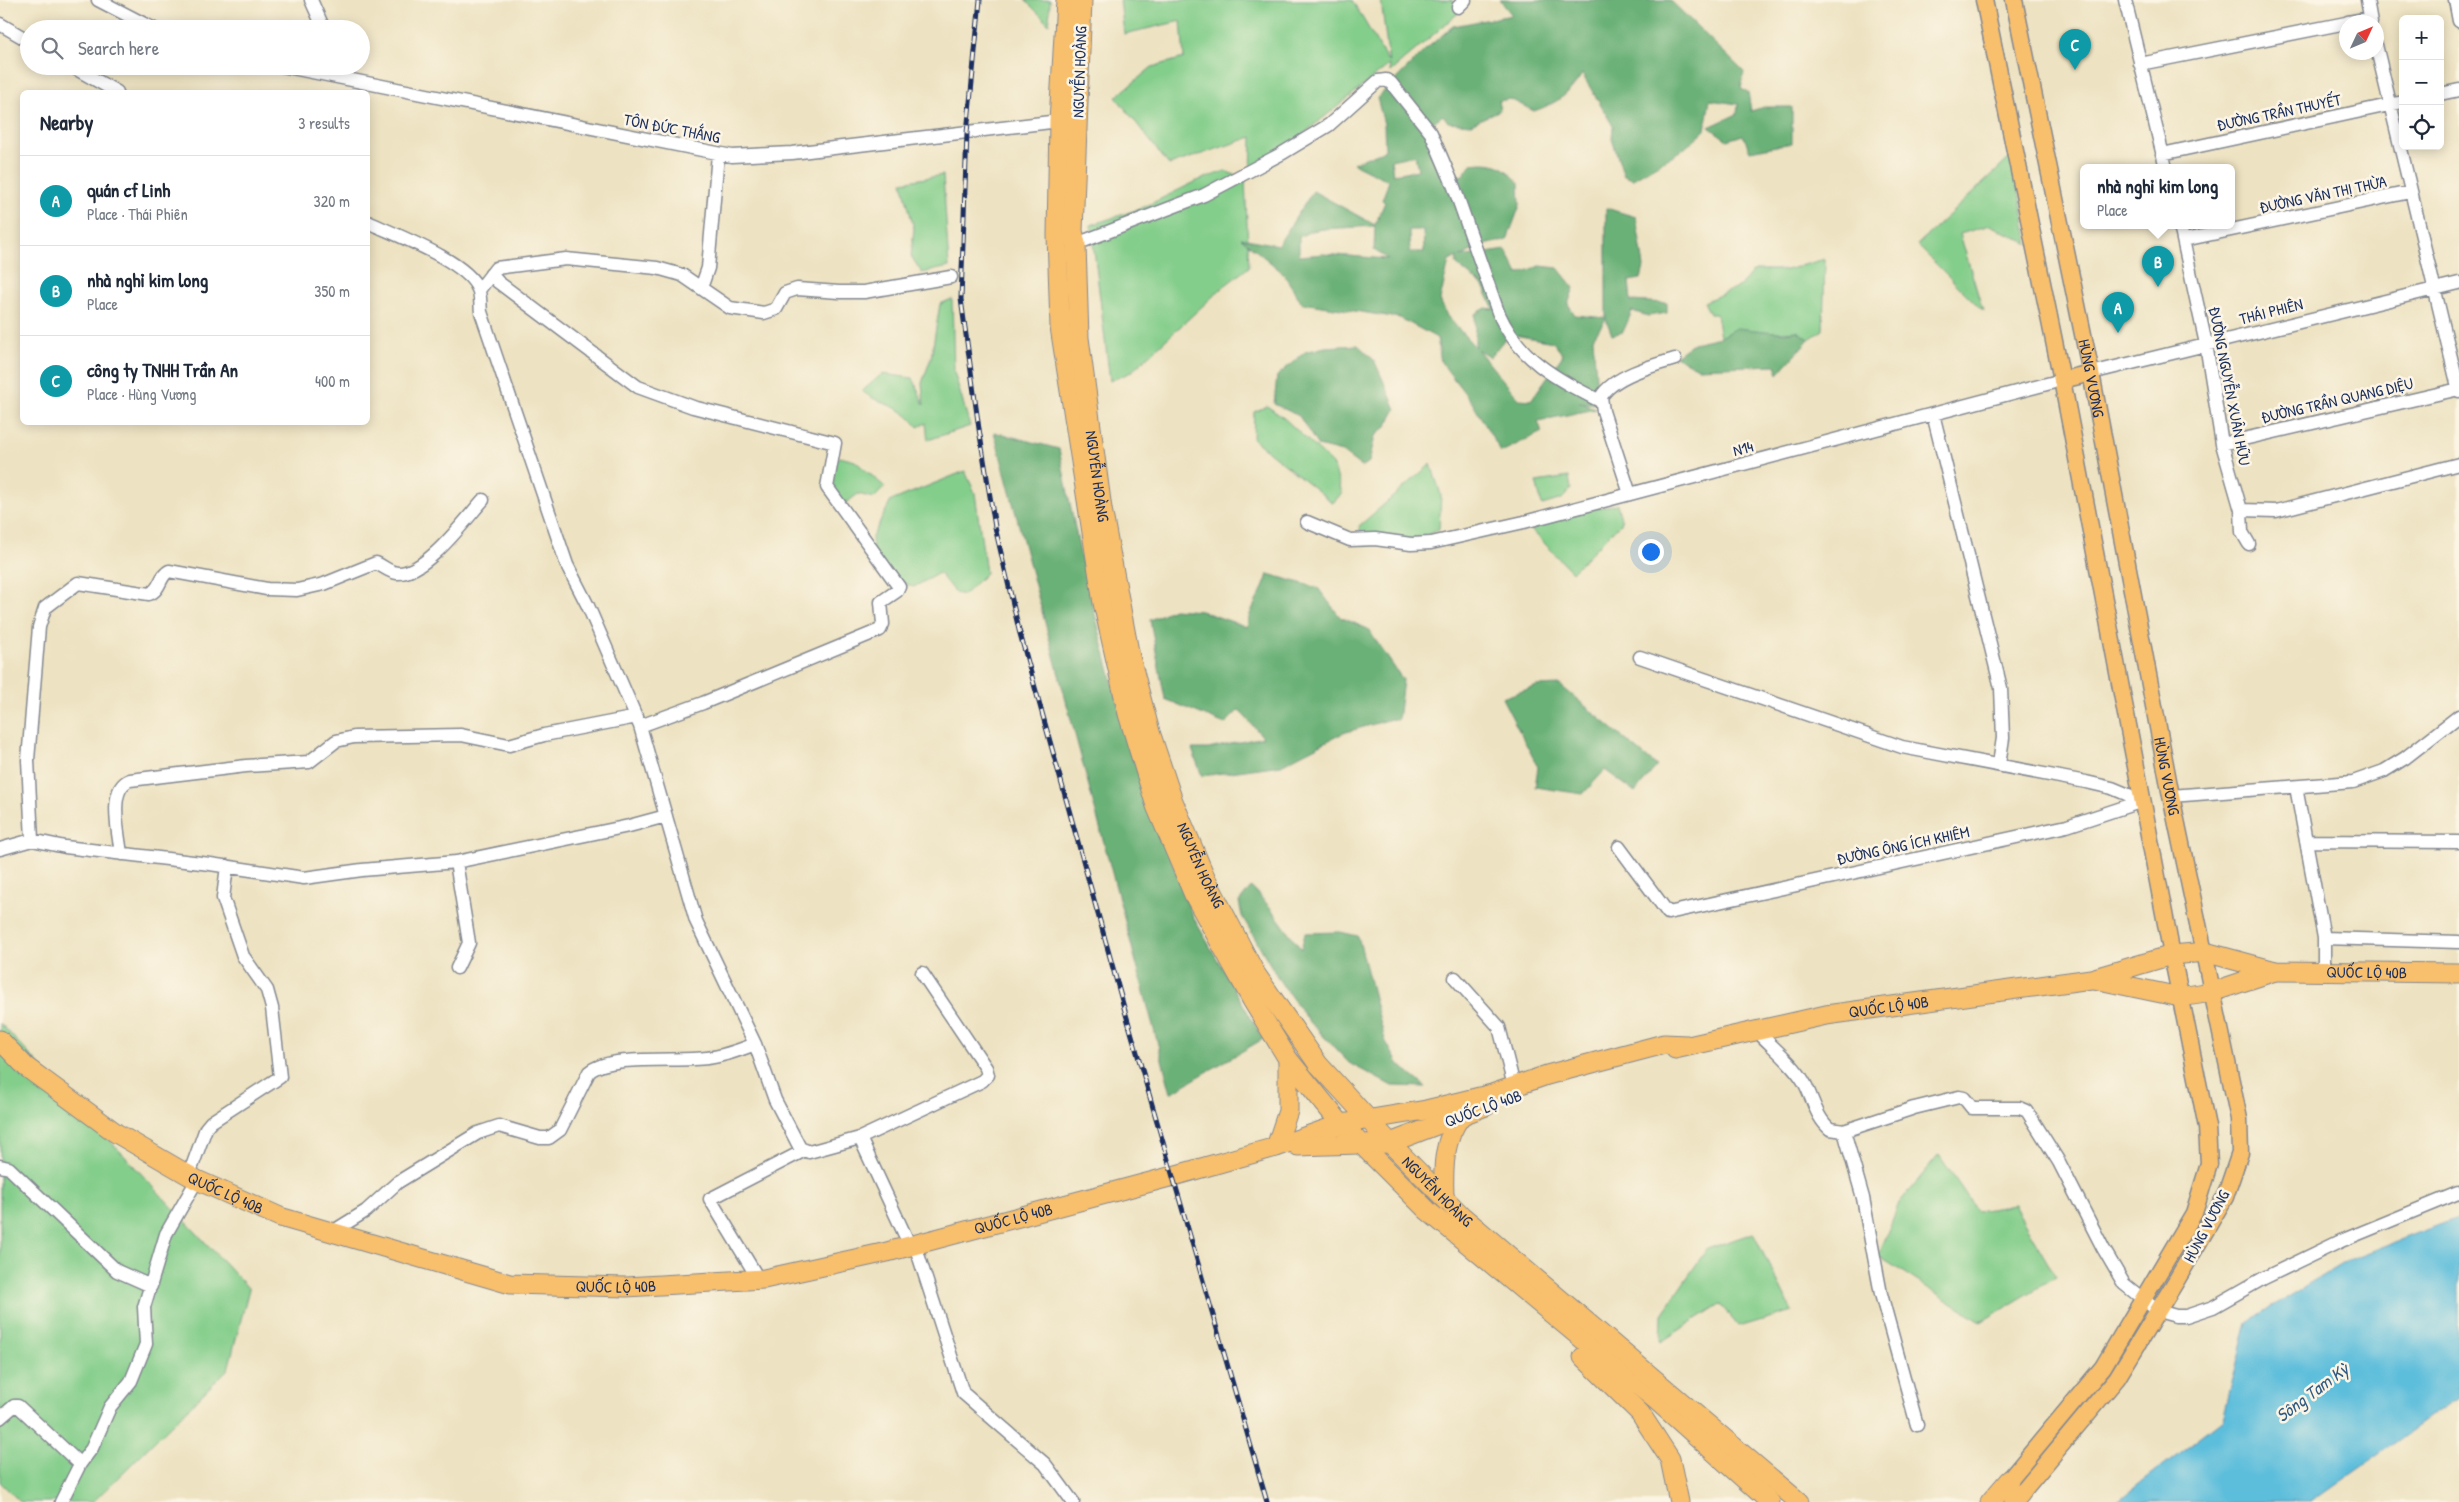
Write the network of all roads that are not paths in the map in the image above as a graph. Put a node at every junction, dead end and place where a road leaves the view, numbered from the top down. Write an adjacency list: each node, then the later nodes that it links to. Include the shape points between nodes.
1 (98, 0): 11 (street)
2 (311, 0): 12 (street)
3 (1066, 0): 27 (highway, NGUYỄN HOÀNG)
4 (1082, 0): 35 (highway, NGUYỄN HOÀNG, via 1073,231)
5 (1984, 0): 45 (main road, HÙNG VƯƠNG)
6 (2014, 0): 44 (main road, HÙNG VƯƠNG)
7 (2124, 0): 18 (street)
8 (2366, 0): 10 (street)
9 (2455, 0): 13 (street)
10 (2370, 15)
11 (137, 20)
12 (320, 20)
13 (2459, 21)
14 (0, 24): 16 (street)
15 (2339, 25): 18 (street)
16 (20, 36)
17 (2381, 60): 26 (street)
18 (2140, 64): 29 (street)
19 (87, 75): 23 (street)
20 (326, 75): 22 (street, TÔN ĐỨC THẮNG)
21 (344, 75): 22 (street)
22 (346, 79): 28 (street, TÔN ĐỨC THẮNG)
23 (113, 90)
24 (2459, 90): 25 (street)
25 (2444, 93)
26 (2396, 103): 29 (street, ĐƯỜNG TRẦN THUYẾT); 31 (street)
27 (1059, 121): 28 (street, TÔN ĐỨC THẮNG, via 792,153); 89 (highway, NGUYỄN HOÀNG, via 1057,235 1060,328 1103,603 1128,714 1156,806 1194,895)
28 (718, 154): 39 (street, via 708,268)
29 (2162, 154): 30 (street)
30 (2165, 164)
31 (2410, 192): 34 (street, ĐƯỜNG VĂN THỊ THỪA); 40 (street)
32 (370, 223): 41 (street, via 456,265 469,275)
33 (2181, 229): 34 (street, ĐƯỜNG NGUYỄN XUÂN HỮU)
34 (2184, 240): 42 (street, ĐƯỜNG NGUYỄN XUÂN HỮU)
35 (1076, 244): 47 (street, via 1204,194 1280,154 1329,125 1378,81 1386,80 1430,133 1454,187 1501,320 1547,373); 92 (highway, NGUYỄN HOÀNG, via 1080,338 1102,509 1130,657 1173,801 1206,880 1255,973 1318,1064)
36 (491, 274): 39 (street, via 496,268 566,259 656,268 682,275); 41 (street); 58 (street, via 638,387 693,407 835,443 827,487 899,587 881,602 883,624 880,630 703,703)
37 (952, 277): 39 (street, via 864,292 797,289 785,294 776,309 764,313 730,308)
38 (2459, 284): 40 (street, THÁI PHIÊN)
39 (701, 288)
40 (2434, 288): 42 (street, THÁI PHIÊN); 46 (street)
41 (479, 290): 58 (street, via 481,312 567,564)
42 (2206, 344): 44 (street, THÁI PHIÊN); 49 (street, ĐƯỜNG NGUYỄN XUÂN HỮU)
43 (1675, 359): 47 (street, via 1634,373 1608,389)
44 (2090, 373): 45 (main road); 61 (main road, HÙNG VƯƠNG)
45 (2062, 380): 48 (street, N14); 62 (main road, HÙNG VƯƠNG)
46 (2459, 389): 49 (street, ĐƯỜNG TRẦN QUANG DIỆU)
47 (1600, 401): 51 (street)
48 (1933, 414): 51 (street, N14); 59 (street, via 2002,688 2003,738)
49 (2222, 444): 53 (street, ĐƯỜNG NGUYỄN XUÂN HỮU)
50 (2459, 464): 53 (street, via 2276,511)
51 (1630, 494): 54 (street, N14, via 1431,543 1350,540)
52 (483, 500): 64 (street, via 438,550 405,572 392,572 376,563 324,584 297,590 267,589 169,571 156,590 149,594 84,583 73,585 45,608 39,627 28,760)
53 (2241, 510): 55 (street, ĐƯỜNG NGUYỄN XUÂN HỮU, via 2242,532)
54 (1307, 522)
55 (2249, 544)
56 (1640, 657): 59 (street, via 1902,746 1942,756)
57 (2459, 716): 60 (street, via 2384,771 2353,782)
58 (638, 722): 63 (street); 69 (street, via 544,735 508,745 461,735 354,737 336,741 309,762 130,780 121,785 116,794)
59 (1999, 764): 62 (street, via 2112,788)
60 (2296, 787): 61 (street); 65 (street)
61 (2171, 796): 62 (main road); 74 (main road, HÙNG VƯƠNG)
62 (2143, 801): 67 (street, ĐƯỜNG ÔNG ÍCH KHIÊM, via 2067,826 1668,913); 75 (main road, HÙNG VƯƠNG)
63 (666, 816): 70 (street); 87 (street, via 696,921)
64 (32, 840): 68 (street); 69 (street)
65 (2307, 841): 66 (street); 72 (street)
66 (2459, 842)
67 (1619, 848)
68 (0, 849)
69 (121, 854): 71 (street)
70 (456, 862): 71 (street, via 304,878); 76 (street, via 469,944)
71 (227, 866): 101 (street, via 222,898 244,956 267,990 280,1077 211,1122 206,1128)
72 (2324, 938): 73 (street); 78 (street)
73 (2459, 942)
74 (2205, 952): 75 (highway); 77 (highway); 83 (main road, HÙNG VƯƠNG)
75 (2172, 955): 82 (highway); 84 (main road, HÙNG VƯƠNG)
76 (457, 968)
77 (2275, 971): 78 (highway, QUỐC LỘ 40B); 83 (highway)
78 (2324, 971): 79 (highway, QUỐC LỘ 40B)
79 (2459, 972)
80 (922, 973): 95 (street, via 988,1075 982,1081)
81 (1455, 978): 90 (street, via 1498,1027)
82 (2091, 979): 84 (highway); 85 (highway, QUỐC LỘ 40B, via 1826,1015)
83 (2212, 992): 84 (highway); 110 (main road, HÙNG VƯƠNG, via 2239,1119 2240,1153 2224,1197)
84 (2180, 997): 109 (main road, HÙNG VƯƠNG, via 2207,1127 2209,1164 2194,1213)
85 (1757, 1032): 88 (highway, QUỐC LỘ 40B); 94 (street, via 1798,1073 1826,1126 1830,1130)
86 (0, 1040): 101 (highway, QUỐC LỘ 40B, via 26,1068 108,1128)
87 (756, 1044): 99 (street, via 775,1100 800,1148); 104 (street, via 707,1058 620,1062 594,1068 555,1136 540,1138 499,1126 478,1133 398,1182 366,1211)
88 (1687, 1045): 90 (highway, QUỐC LỘ 40B, via 1664,1044); 91 (highway, QUỐC LỘ 40B, via 1511,1096)
89 (1288, 1058): 93 (highway, NGUYỄN HOÀNG); 98 (highway, via 1288,1111)
90 (1514, 1086): 92 (highway, QUỐC LỘ 40B, via 1426,1110)
91 (1462, 1115): 97 (highway, QUỐC LỘ 40B); 103 (highway, via 1449,1136 1443,1174)
92 (1368, 1118): 93 (highway, QUỐC LỘ 40B); 97 (highway, NGUYỄN HOÀNG)
93 (1342, 1124): 96 (highway, NGUYỄN HOÀNG); 98 (highway, QUỐC LỘ 40B)
94 (1844, 1131): 109 (street, via 1959,1096 1972,1108 2024,1109 2059,1162 2114,1269 2124,1284); 112 (street, via 1863,1198 1881,1294)
95 (860, 1138): 99 (street, via 831,1148); 105 (street)
96 (1360, 1143): 97 (highway, QUỐC LỘ 40B); 98 (highway, QUỐC LỘ 40B); 106 (highway, NGUYỄN HOÀNG, via 1428,1211)
97 (1390, 1143): 103 (highway, NGUYỄN HOÀNG)
98 (1276, 1147): 105 (highway, QUỐC LỘ 40B)
99 (805, 1150): 107 (street, via 710,1200)
100 (0, 1166): 108 (street, via 9,1168 117,1271)
101 (193, 1178): 104 (highway, QUỐC LỘ 40B, via 280,1217); 108 (street, via 166,1234)
102 (2458, 1193): 110 (street, via 2333,1246 2212,1307 2186,1316)
103 (1444, 1197): 119 (highway, NGUYỄN HOÀNG, via 1573,1312)
104 (332, 1232): 107 (highway, QUỐC LỘ 40B, via 510,1284 626,1288)
105 (912, 1246): 107 (highway, QUỐC LỘ 40B); 116 (street, via 963,1393 1045,1464)
106 (1493, 1266): 117 (highway, via 1536,1313 1640,1413 1670,1458); 118 (highway, NGUYỄN HOÀNG, via 1657,1401)
107 (759, 1280)
108 (150, 1286): 113 (street, via 144,1307 146,1344 131,1381 110,1407 92,1448)
109 (2142, 1300): 110 (street); 114 (main road, HÙNG VƯƠNG, via 2103,1368)
110 (2158, 1311): 114 (main road, HÙNG VƯƠNG, via 2117,1378)
111 (0, 1418): 113 (street, via 18,1406)
112 (1917, 1424)
113 (80, 1464): 115 (street)
114 (2014, 1491): 120 (highway)
115 (61, 1502)
116 (1073, 1502)
117 (1679, 1502)
118 (1770, 1502)
119 (1799, 1502)
120 (1990, 1502)

